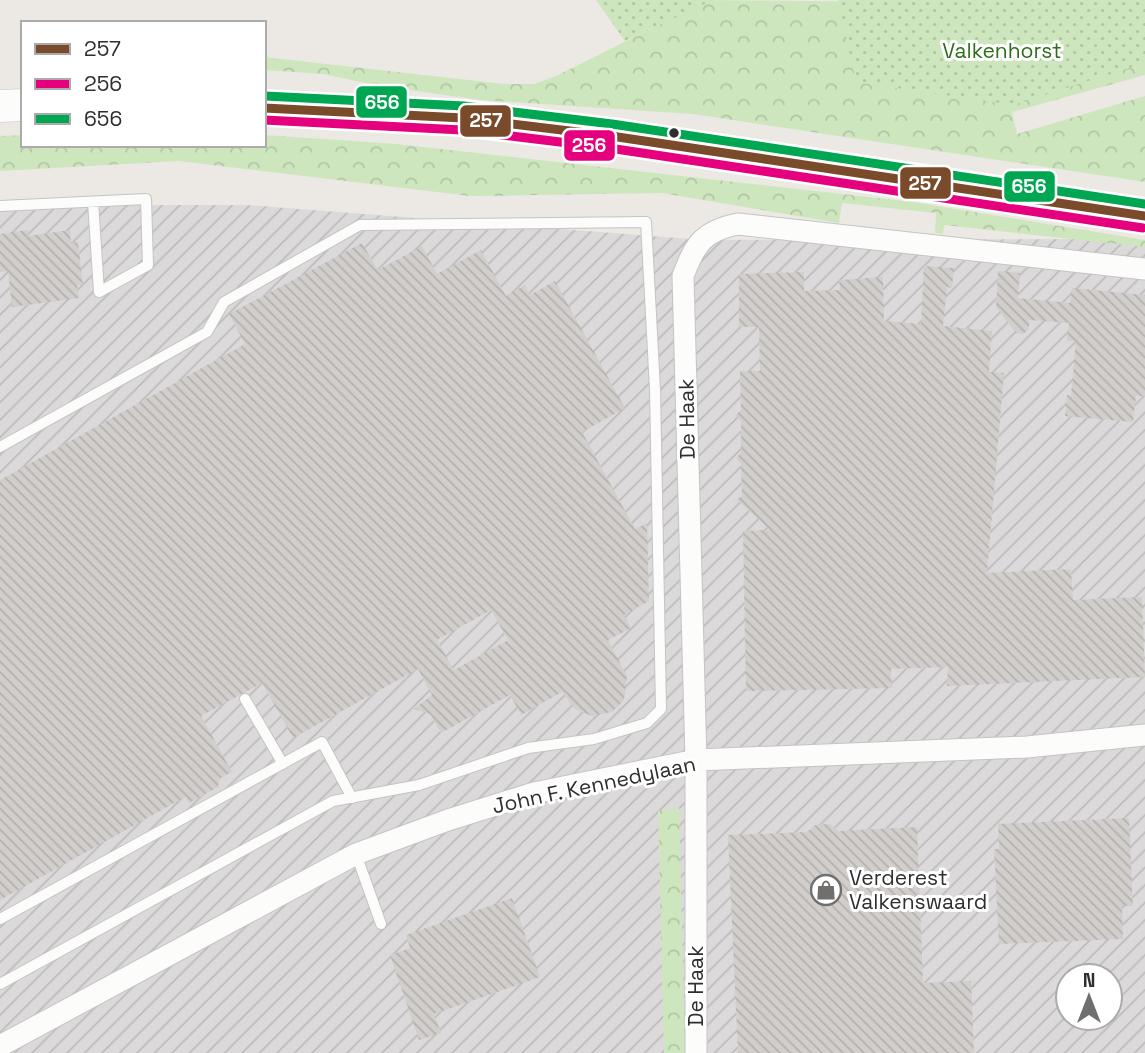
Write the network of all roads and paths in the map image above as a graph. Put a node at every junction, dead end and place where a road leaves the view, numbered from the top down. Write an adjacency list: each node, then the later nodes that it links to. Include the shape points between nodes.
1 (21, 105): 2 (street)
2 (0, 106)
3 (266, 108): 6 (street, via 463,118 611,136)
4 (93, 202): 4 (lane, via 96,258 99,292 148,265 149,233 146,199); 5 (lane)
5 (0, 206)
6 (1145, 216)
7 (1145, 269): 13 (street, De Haak, via 738,224 722,227 694,247 683,276)
8 (0, 447): 15 (lane, via 207,332 224,302 360,225 646,222 655,389 661,709 647,723 594,738 528,748 419,785)
9 (244, 699): 14 (lane)
10 (1145, 735): 11 (street, John F. Kennedylaan)
11 (1118, 740): 12 (street, John F. Kennedylaan); 13 (street, John F. Kennedylaan)
12 (1145, 748)
13 (696, 760): 16 (street, John F. Kennedylaan, via 534,793); 21 (street, De Haak)
14 (283, 764): 15 (lane, via 322,742); 17 (lane)
15 (352, 798): 19 (lane, via 333,801)
16 (356, 854): 18 (lane); 20 (street, John F. Kennedylaan)
17 (0, 919)
18 (381, 924)
19 (0, 984)
20 (0, 1046)
21 (696, 1053)

